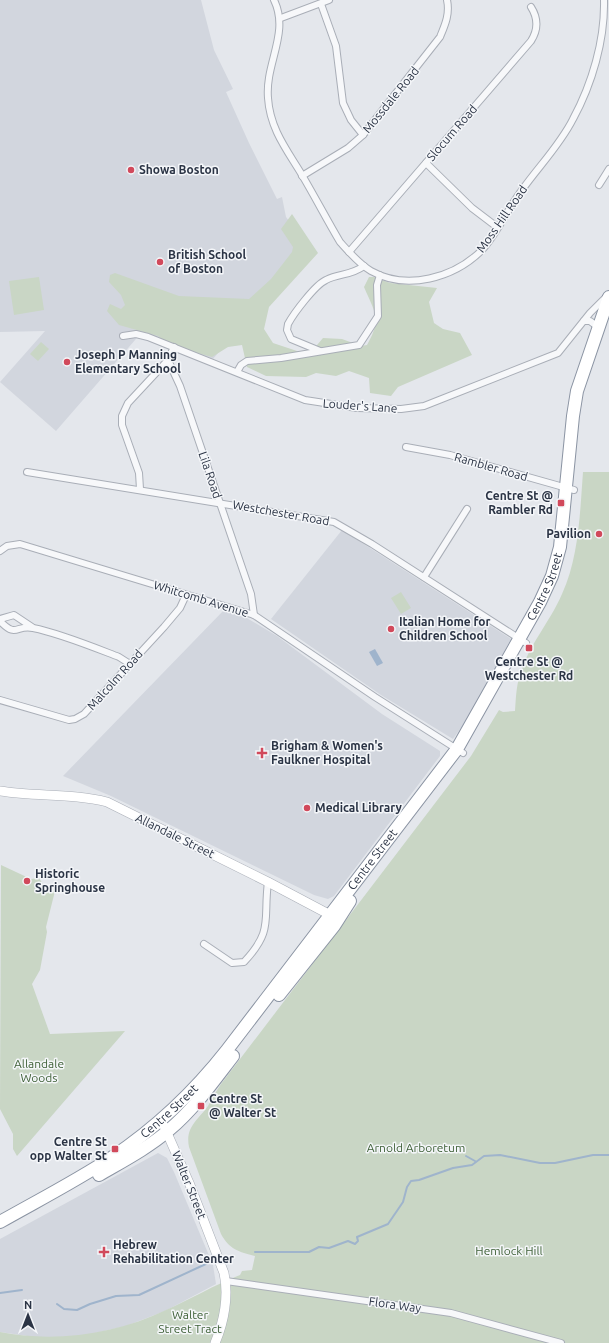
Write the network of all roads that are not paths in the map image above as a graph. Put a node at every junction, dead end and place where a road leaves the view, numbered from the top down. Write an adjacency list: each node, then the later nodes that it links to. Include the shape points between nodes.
1 (274, 0): 7 (street)
2 (330, 0): 5 (street)
3 (447, 0): 8 (street, Mossdale Road, via 447,18 440,38)
4 (604, 0): 13 (street, Moss Hill Road, via 600,44 593,70 573,120 521,190)
5 (321, 4): 7 (street); 8 (street, via 336,46 343,103)
6 (531, 7): 9 (street, Slocum Road, via 536,21 535,34 531,41)
7 (281, 18): 11 (street, Moss Hill Road, via 271,67 268,98 278,138)
8 (363, 135): 11 (street, Mossdale Road, via 348,148)
9 (426, 163): 13 (street, via 472,208); 14 (street, Slocum Road)
10 (609, 170): 12 (street)
11 (302, 176): 14 (street, Moss Hill Road, via 333,230)
12 (599, 185)
13 (498, 227): 16 (street, Moss Hill Road, via 483,249 468,262 444,275 410,281)
14 (349, 252): 15 (street, Moss Hill Road)
15 (364, 266): 16 (street, Moss Hill Road); 23 (street, via 354,273 330,278 321,283 288,324 287,333 291,339)
16 (380, 275): 23 (street, via 377,285 378,316 360,344)
17 (609, 296): 19 (street, Louder's Lane); 20 (highway, Centre Street)
18 (609, 319): 29 (highway, Centre Street, via 583,400)
19 (584, 320): 20 (street); 25 (street, Louder's Lane, via 562,350 554,355 417,408 364,408 318,403)
20 (598, 327): 29 (highway, Centre Street, via 576,395)
21 (123, 336): 22 (street, Louder's Lane, via 141,335)
22 (174, 347): 24 (street); 25 (street, Louder's Lane)
23 (322, 352): 25 (street, via 247,361)
24 (168, 360): 28 (street, via 132,398 122,416 122,425 139,473); 30 (street, Lila Road, via 180,386)
25 (237, 372)
26 (406, 446): 29 (street, Rambler Road, via 450,455)
27 (28, 472): 28 (street, Westchester Road)
28 (140, 489): 30 (street, Westchester Road)
29 (570, 489): 38 (highway, Centre Street, via 556,563)
30 (219, 503): 33 (street, Westchester Road, via 334,522); 35 (street, Lila Road, via 251,594)
31 (467, 509): 33 (street)
32 (0, 551): 34 (street, Whitcomb Avenue, via 7,546 20,544)
33 (424, 577): 38 (street, Westchester Road)
34 (186, 595): 35 (street, Whitcomb Avenue); 39 (street, Malcolm Road, via 180,608)
35 (254, 615): 41 (street, Whitcomb Avenue)
36 (0, 620): 37 (street, via 14,631); 37 (street, via 14,615)
37 (32, 628): 39 (street, via 113,654)
38 (523, 641): 41 (highway, Centre Street)
39 (130, 664): 40 (street, Malcolm Road, via 84,714 75,719 62,719)
40 (0, 700)
41 (460, 751): 44 (highway, Centre Street, via 344,909)
42 (0, 790): 43 (street, Allandale Street, via 107,802)
43 (268, 882): 44 (street, Allandale Street); 45 (street, via 266,929 244,962 232,963)
44 (334, 917): 46 (highway, Centre Street, via 220,1060); 47 (highway, Centre Street, via 205,1092)
45 (204, 944)
46 (160, 1121): 47 (street, Walter Street); 48 (highway, Centre Street, via 107,1161)
47 (167, 1132): 49 (highway, Centre Street, via 127,1159); 50 (street, Walter Street)
48 (0, 1222)
49 (0, 1230)
50 (226, 1280): 51 (street, Walter Street, via 222,1322); 52 (street, Flora Way, via 451,1313)
51 (215, 1343)
52 (561, 1343)

